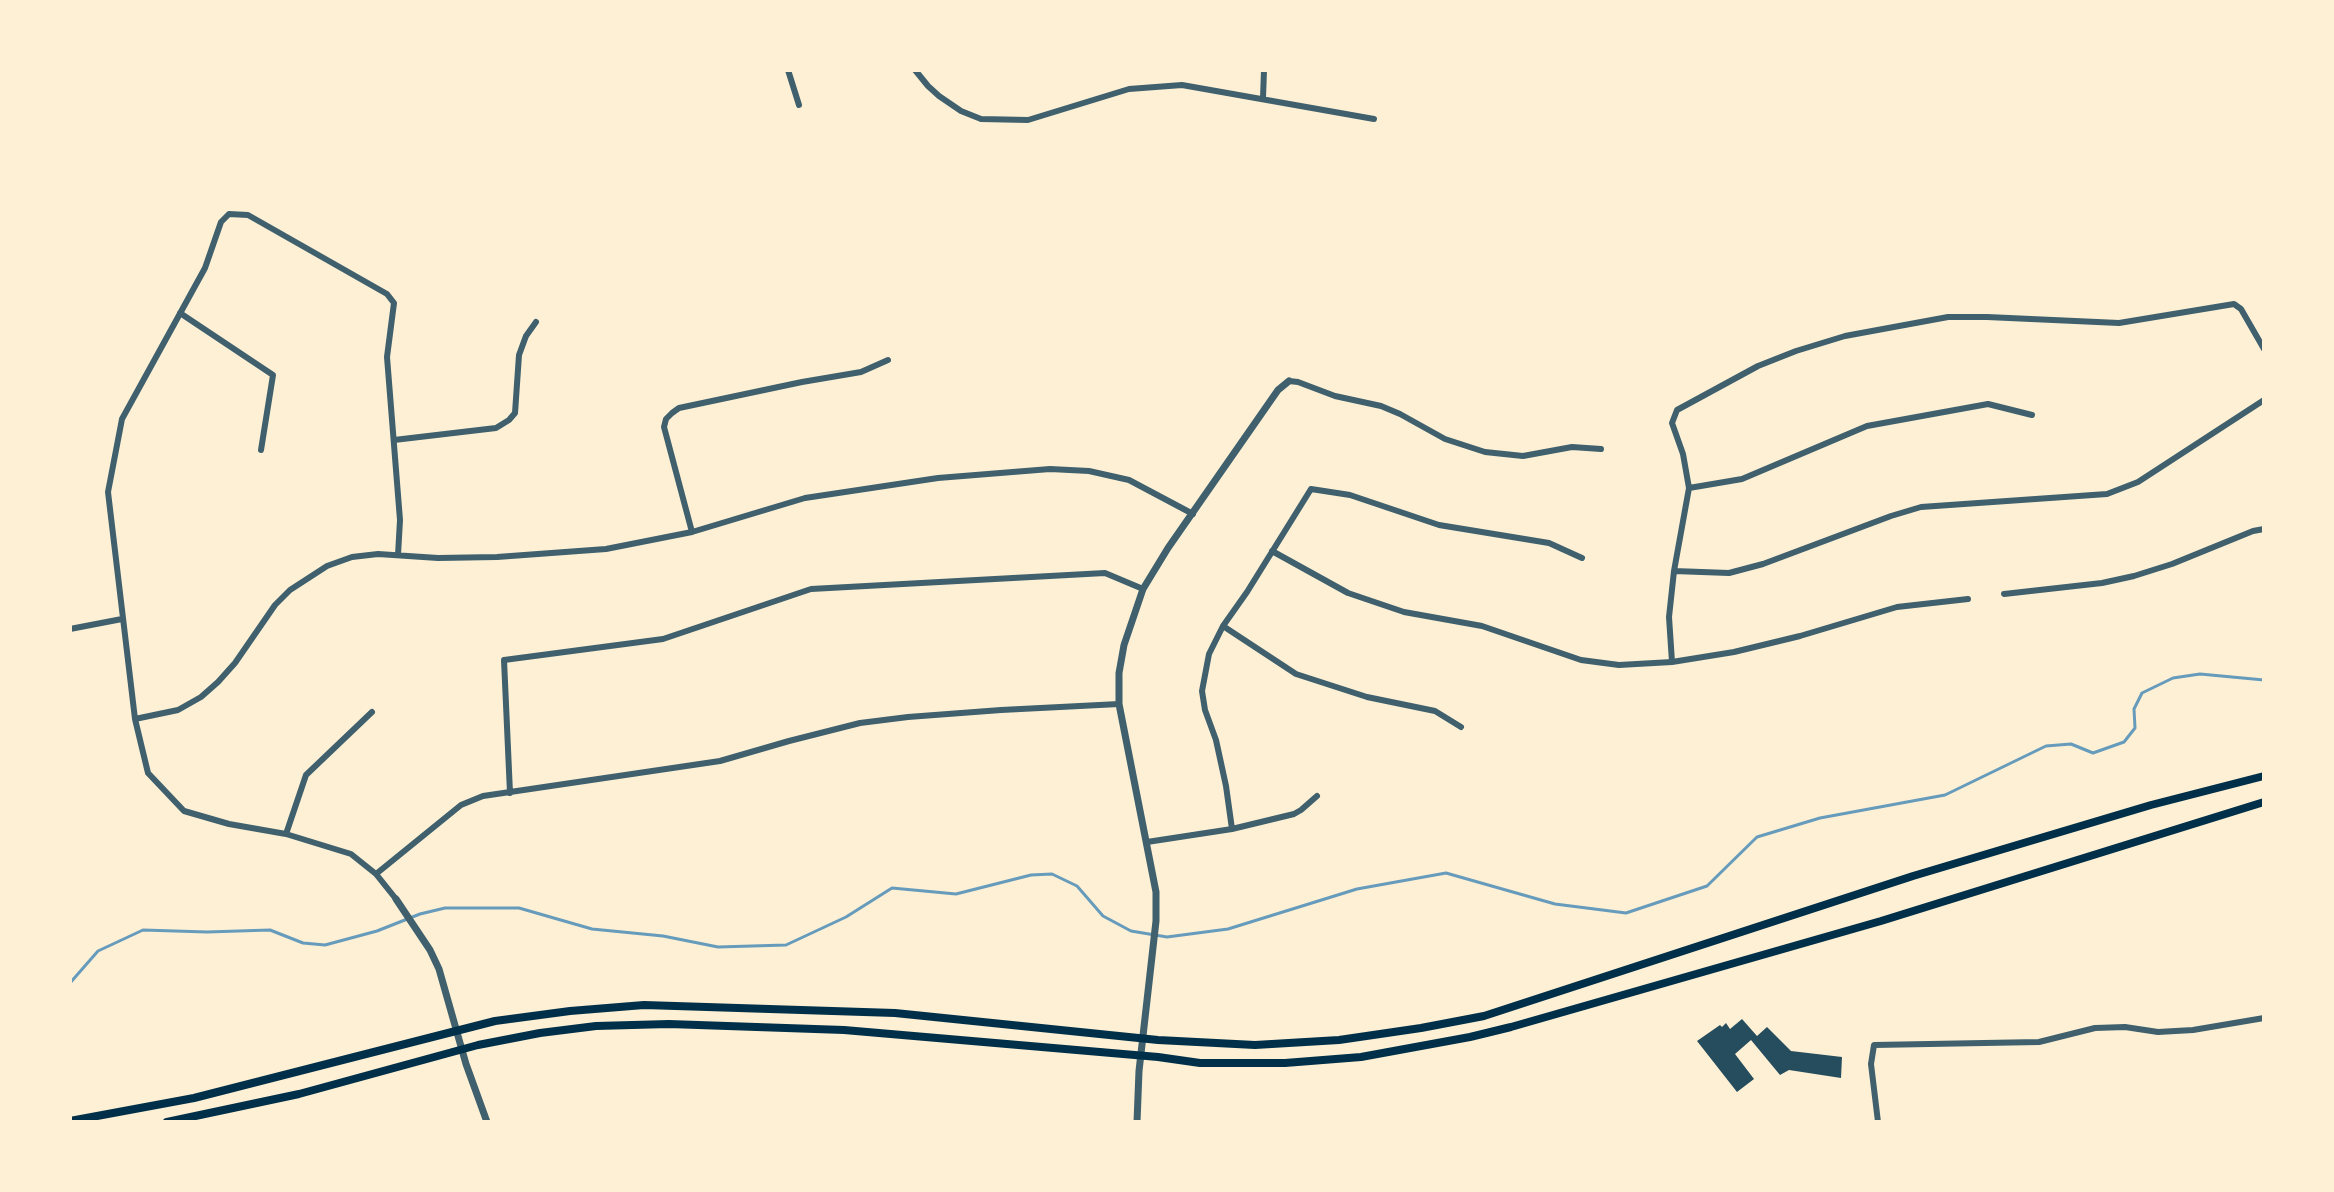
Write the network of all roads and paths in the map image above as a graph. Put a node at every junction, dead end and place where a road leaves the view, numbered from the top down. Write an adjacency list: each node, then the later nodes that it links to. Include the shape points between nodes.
1 (788, 70): 5 (street)
2 (915, 70): 4 (street, via 961,111 1004,121 1047,116 1129,89 1156,86)
3 (1264, 70): 4 (street)
4 (1263, 98): 6 (street)
5 (799, 105)
6 (1374, 119)
7 (180, 313): 14 (street, via 229,214 248,215 387,294 394,303 387,357); 16 (street, via 273,375); 28 (street, via 122,419 108,492)
8 (536, 322): 14 (street, via 519,355 515,413 509,420 496,428)
9 (2264, 349): 17 (street, via 2234,304 2119,323 1948,317 1845,336 1758,366 1677,410 1672,423)
10 (888, 360): 20 (street, via 861,372 672,413 664,427)
11 (1289, 381): 15 (street, via 1381,406 1445,439 1485,452 1523,456 1572,447); 18 (street)
12 (2264, 400): 24 (street, via 2138,482 2107,494 1921,507 1741,570)
13 (2032, 415): 17 (street, via 1988,404 1867,426 1742,479)
14 (394, 440): 22 (street)
15 (1601, 449)
16 (261, 450)
17 (1689, 488): 24 (street)
18 (1193, 514): 20 (street, via 1129,480 1050,469 834,492); 25 (street)
19 (2264, 529): 26 (street, via 2134,576)
20 (692, 532): 22 (street, via 606,549 497,557)
21 (1272, 551): 23 (street, via 1311,489 1350,495 1451,527 1549,543); 29 (street); 31 (street, via 1348,593 1404,612 1482,626 1581,660 1619,665)
22 (398, 555): 34 (street, via 352,557 307,577 275,605 235,663 201,697 178,710)
23 (1582, 558)
24 (1674, 571): 31 (street)
25 (1143, 589): 32 (street, via 1124,645); 37 (street, via 1105,573 811,589 663,639 504,660)
26 (2004, 594)
27 (1968, 599): 31 (street, via 1897,607 1763,646)
28 (122, 619): 30 (street); 34 (street)
29 (1223, 626): 35 (street, via 1296,674 1435,711); 40 (street, via 1209,654 1202,691)
30 (70, 629)
31 (1672, 662)
32 (1119, 704): 37 (street, via 860,723 720,761); 42 (street)
33 (372, 712): 41 (street, via 306,775)
34 (135, 719): 41 (street, via 148,773 184,811)
35 (1461, 727)
36 (2264, 776): 47 (main road, via 1913,876 1484,1016 1339,1040 1255,1045)
37 (510, 793): 43 (street, via 461,805)
38 (1317, 796): 40 (street, via 1294,814)
39 (2264, 802): 49 (main road, via 1881,921 1470,1037 1361,1057 1285,1063 1200,1063)
40 (1232, 829): 42 (street)
41 (286, 834): 43 (street, via 351,854)
42 (1147, 842): 47 (street, via 1156,921)
43 (376, 874): 44 (street)
44 (396, 899): 46 (street, via 439,969)
45 (2264, 1018): 54 (street, via 2182,1031 2095,1028 2039,1042 1874,1045)
46 (458, 1031): 47 (main road, via 545,1013 644,1005 895,1013); 48 (street); 50 (main road, via 222,1092)
47 (1143, 1038): 49 (street)
48 (462, 1049): 49 (main road, via 554,1031 669,1024 844,1030); 51 (main road, via 299,1094); 52 (street)
49 (1141, 1056): 53 (street)
50 (70, 1121)
51 (167, 1122)
52 (487, 1122)
53 (1137, 1122)
54 (1878, 1122)

